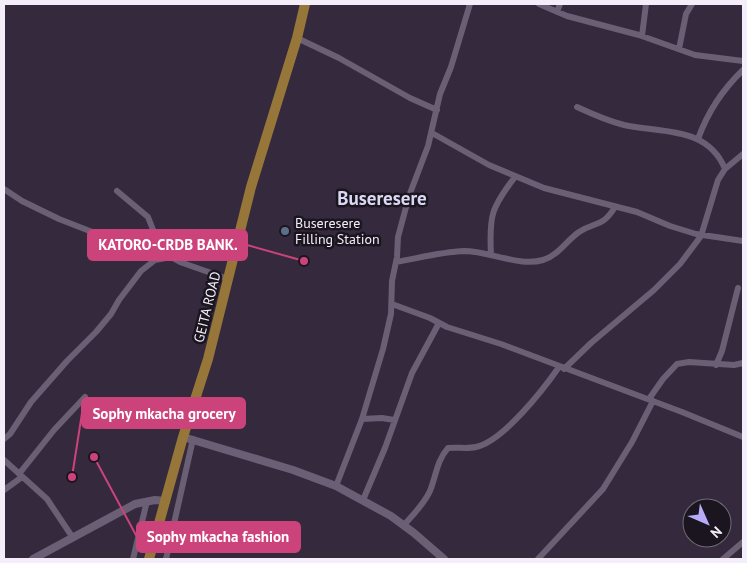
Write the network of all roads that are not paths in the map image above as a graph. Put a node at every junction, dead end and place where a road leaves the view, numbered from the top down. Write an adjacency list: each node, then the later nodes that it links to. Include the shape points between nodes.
1 (305, 4): 9 (highway, GEITA ROAD)
2 (470, 4): 14 (street)
3 (539, 4): 7 (street)
4 (560, 4): 7 (street)
5 (646, 4): 8 (street)
6 (692, 4): 10 (street, via 686,14)
7 (558, 12): 8 (street)
8 (642, 36): 10 (street)
9 (297, 38): 14 (street); 29 (highway, GEITA ROAD, via 251,188)
10 (679, 49): 11 (street, via 695,55)
11 (743, 61)
12 (743, 70): 16 (street, via 720,94)
13 (576, 107): 16 (street, via 624,125)
14 (437, 110): 15 (street)
15 (432, 133): 19 (street); 28 (street, via 404,214)
16 (698, 139): 18 (street, via 709,145)
17 (743, 154): 18 (street)
18 (725, 169): 23 (street, via 718,180)
19 (516, 177): 22 (street); 26 (street, via 498,200 492,216)
20 (4, 189): 25 (street, via 53,216 122,244)
21 (117, 190): 25 (street, via 148,217)
22 (615, 207): 23 (street); 26 (street, via 603,222 579,232 554,255 542,260)
23 (701, 236): 24 (street); 35 (street, via 654,290)
24 (743, 241)
25 (159, 245): 27 (street)
26 (491, 255): 28 (street, via 466,251)
27 (171, 257): 29 (street); 42 (street, via 155,260 141,271 111,314 31,402)
28 (396, 262): 31 (street)
29 (228, 279): 41 (highway, GEITA ROAD)
30 (738, 288): 34 (street)
31 (392, 304): 32 (street); 38 (street, via 390,323)
32 (439, 323): 35 (street); 39 (street, via 412,373)
33 (743, 363): 34 (street)
34 (716, 365): 37 (street, via 677,364)
35 (562, 368): 37 (street); 50 (street, via 501,434 477,447 448,448 439,462 429,492)
36 (85, 397): 44 (street, via 54,430)
37 (651, 400): 40 (street); 58 (street, via 632,442 603,489)
38 (362, 419): 39 (street); 45 (street)
39 (394, 420): 47 (street)
40 (743, 437)
41 (188, 438): 45 (street); 49 (highway, GEITA ROAD); 56 (street)
42 (4, 439)
43 (4, 460): 44 (street)
44 (21, 476): 46 (street); 51 (street, via 47,499)
45 (336, 486): 47 (street)
46 (4, 490)
47 (363, 500): 50 (street)
48 (147, 501): 49 (street); 51 (street, via 123,509); 54 (street)
49 (166, 501): 55 (highway, GEITA ROAD)
50 (404, 525): 57 (street)
51 (73, 538): 53 (street)
52 (743, 542): 59 (street)
53 (33, 559)
54 (133, 559)
55 (149, 559)
56 (166, 559)
57 (444, 559)
58 (538, 559)
59 (723, 559)

